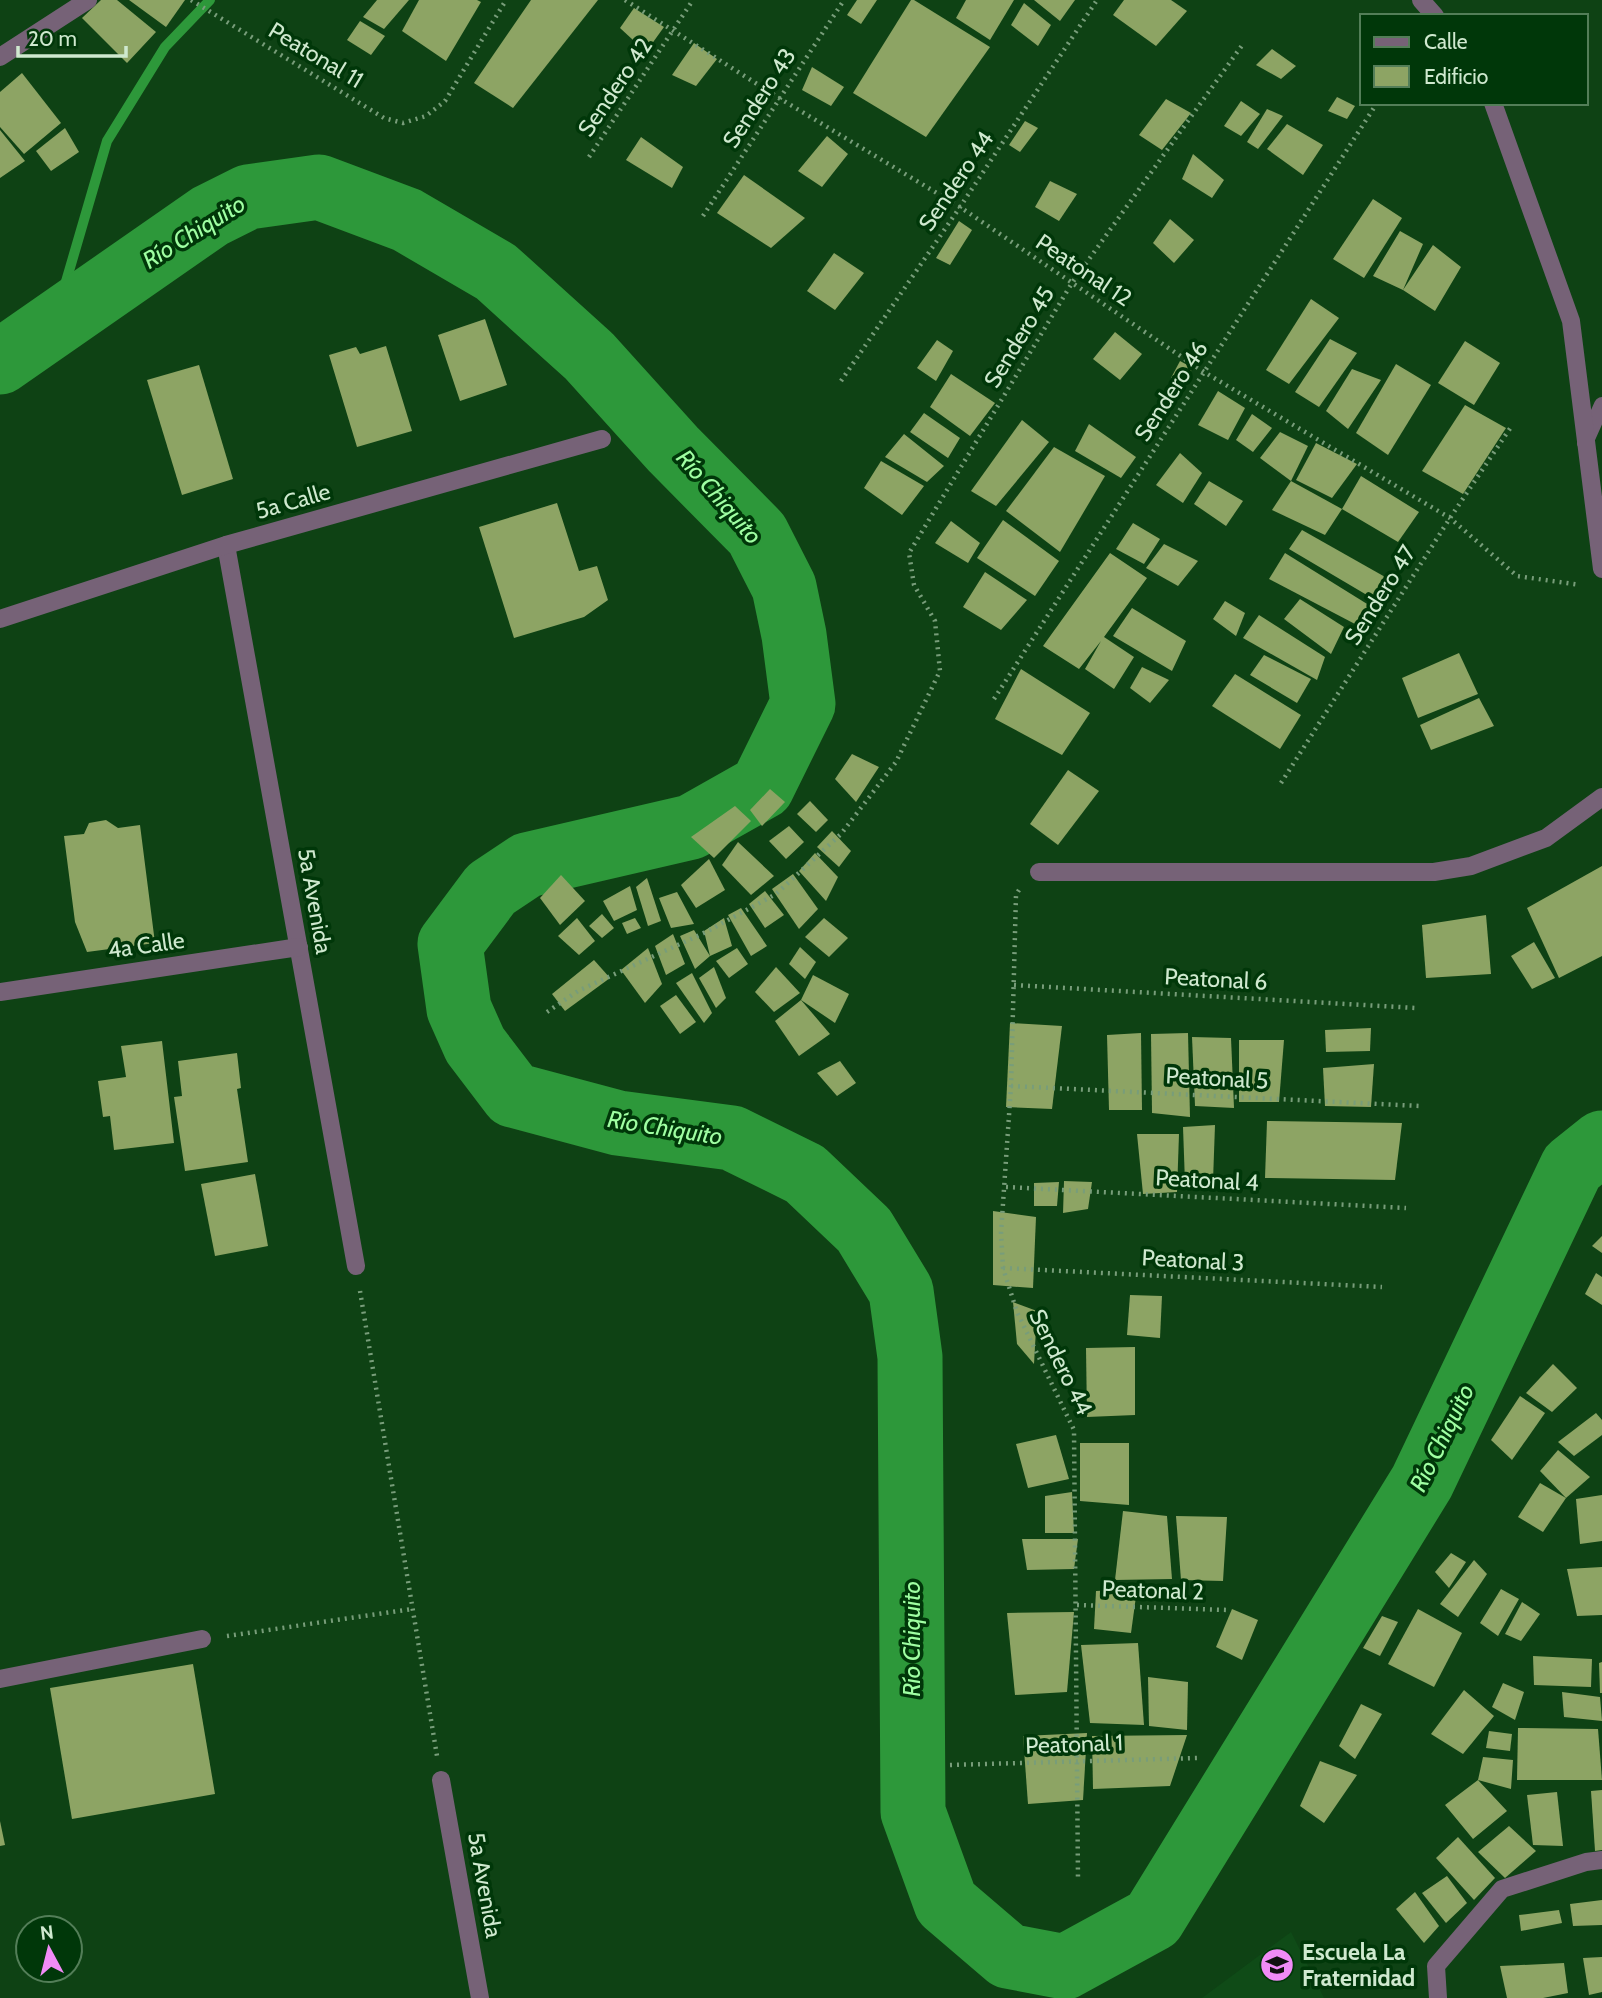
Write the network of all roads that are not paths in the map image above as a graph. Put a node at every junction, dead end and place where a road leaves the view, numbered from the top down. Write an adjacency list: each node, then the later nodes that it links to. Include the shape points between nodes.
1 (88, 0): 4 (street)
2 (1420, 0): 3 (street)
3 (1433, 14)
4 (0, 57)
5 (1494, 105): 8 (street, via 1571,321)
6 (1602, 405): 8 (lane)
7 (602, 439): 9 (street, 5a Calle)
8 (1585, 443): 10 (street)
9 (226, 545): 11 (street, 5a Calle); 14 (street, 5a Avenida)
10 (1602, 569)
11 (0, 619)
12 (1602, 797): 13 (street, via 1546,838 1471,866 1434,872)
13 (1039, 872)
14 (299, 947): 15 (street, 4a Calle); 16 (street, 5a Avenida)
15 (0, 992)
16 (356, 1266)
17 (202, 1639): 18 (street)
18 (0, 1679)
19 (441, 1780): 21 (street, 5a Avenida)
20 (1602, 1860): 22 (street, via 1502,1889 1436,1966)
21 (480, 1998)
22 (1438, 1998)

